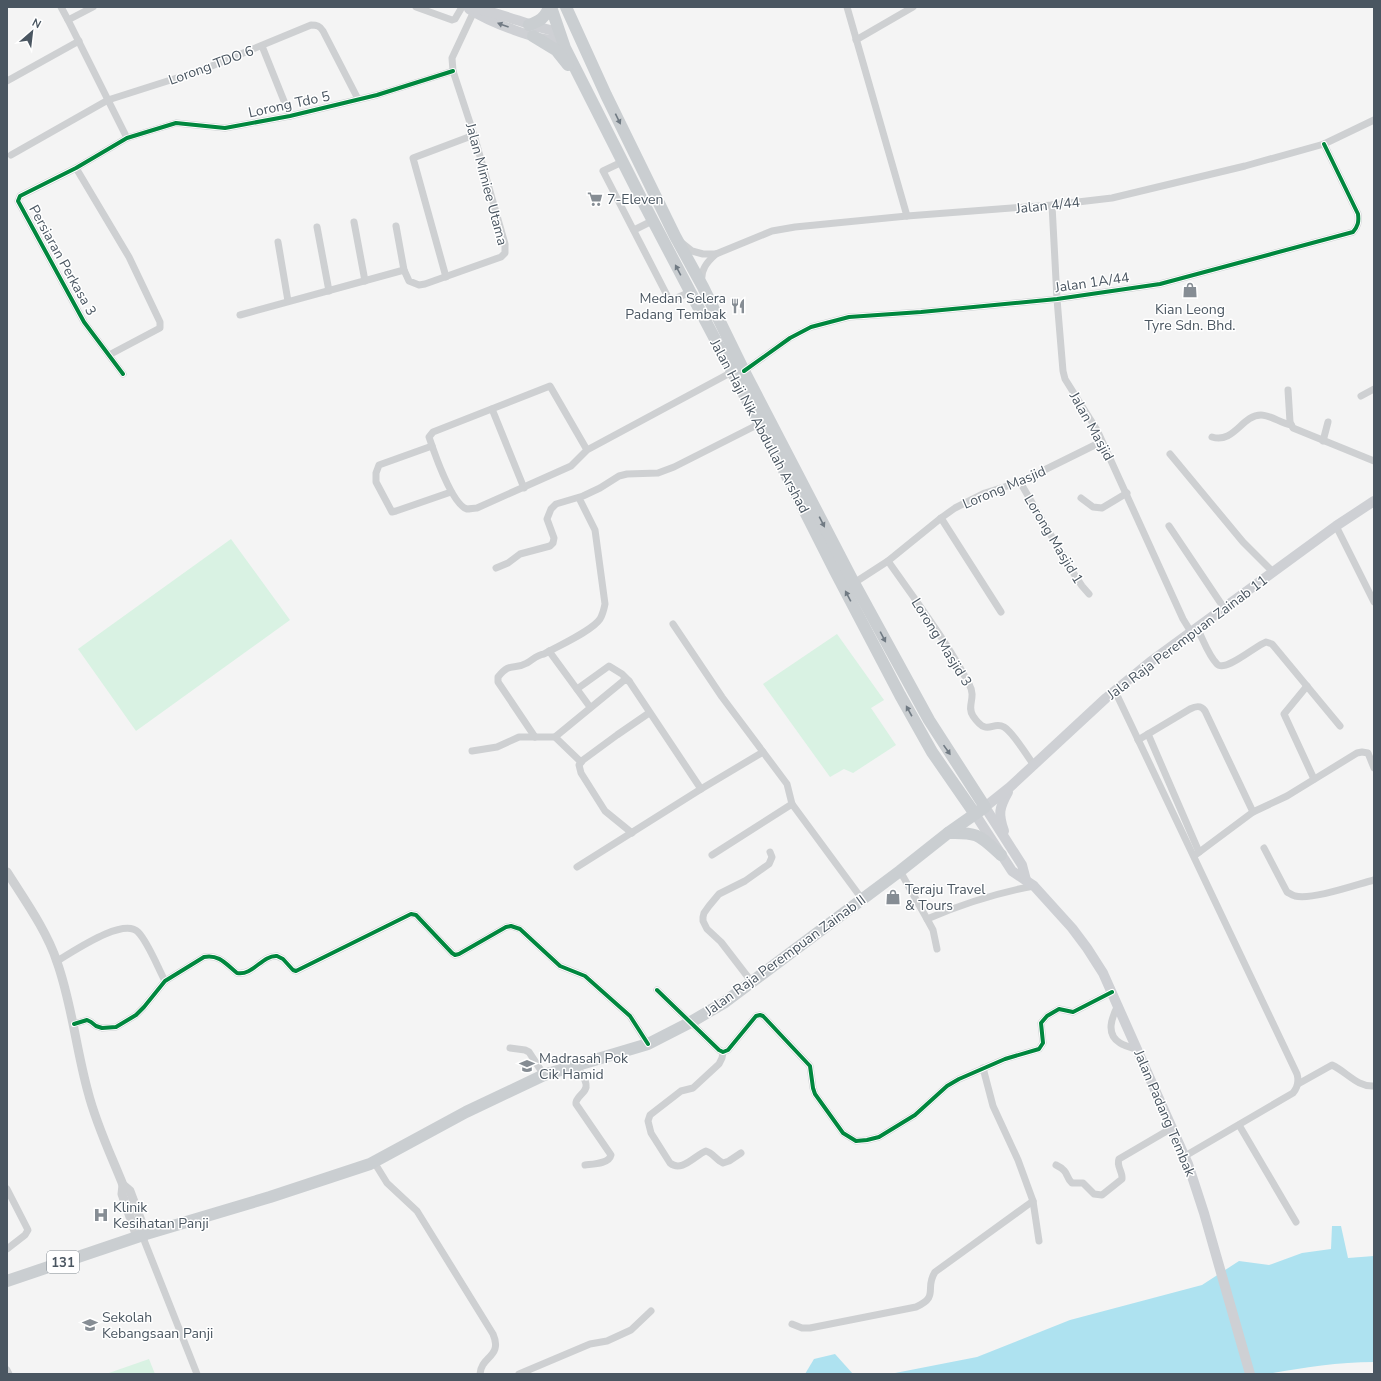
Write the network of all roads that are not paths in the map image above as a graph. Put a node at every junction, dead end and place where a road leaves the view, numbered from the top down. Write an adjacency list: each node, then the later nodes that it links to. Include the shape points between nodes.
1 (61, 7): 10 (street)
2 (93, 7): 10 (street)
3 (416, 7): 9 (street, via 452,20)
4 (550, 7): 11 (main road); 12 (main road, Jalan Haji Nik Abdullah Arshad)
5 (563, 7): 12 (main road, via 566,22)
6 (566, 7): 19 (main road, Jalan Haji Nik Abdullah Arshad)
7 (847, 7): 13 (street)
8 (913, 7): 13 (street)
9 (469, 9): 11 (main road, via 495,13); 16 (street, Jalan Mimiee Utama, via 452,58)
10 (68, 20): 14 (street)
11 (531, 31): 12 (main road, via 549,40); 18 (main road, via 556,50)
12 (563, 36): 18 (main road, Jalan Haji Nik Abdullah Arshad); 19 (main road, via 576,45)
13 (856, 40): 31 (street)
14 (79, 41): 17 (street); 21 (street)
15 (262, 46): 20 (street, Lorong TDO 6, via 311,25 320,27); 21 (street, Lorong TDO 6, via 202,70); 22 (street)
16 (453, 71): 20 (street, Lorong Tdo 5); 24 (street, Jalan Mimiee Utama)
17 (7, 81)
18 (583, 85): 28 (main road, Jalan Haji Nik Abdullah Arshad)
19 (606, 95): 37 (main road, Jalan Haji Nik Abdullah Arshad, one-way to 37)
20 (358, 99): 22 (street, Lorong Tdo 5)
21 (108, 100): 25 (street); 27 (street, Lorong TDO 6)
22 (290, 116): 25 (street, Lorong Tdo 5, via 225,128 176,123)
23 (1374, 120): 26 (street, Jalan 4/44)
24 (474, 135): 41 (street, Jalan Mimiee Utama, via 505,244 505,253 501,257); 41 (street, via 413,158)
25 (128, 138): 29 (street, Persiaran Perkasa 3)
26 (1324, 144): 30 (street, Jalan 4/44, via 1112,198); 46 (street, Jalan 1A/44, via 1358,214 1358,226 1352,232 1160,284)
27 (11, 155)
28 (622, 162): 32 (main road, Jalan Haji Nik Abdullah Arshad); 36 (street, via 603,171)
29 (76, 168): 49 (street, via 129,258 160,322 160,328); 49 (street, Persiaran Perkasa 3, via 18,199 84,322)
30 (1052, 205): 31 (street, Jalan 4/44); 46 (street, Jalan Masjid)
31 (907, 216): 39 (street, Jalan 4/44, via 795,226 772,232)
32 (652, 221): 36 (street); 45 (main road, Jalan Haji Nik Abdullah Arshad, one-way to 32)
33 (354, 222): 42 (street)
34 (396, 226): 40 (street)
35 (317, 227): 44 (street)
36 (634, 230): 45 (street, via 670,301)
37 (675, 236): 39 (street, via 692,251); 43 (main road, Jalan Haji Nik Abdullah Arshad)
38 (278, 242): 47 (street)
39 (716, 254): 43 (street, via 703,269)
40 (404, 270): 41 (street, Jalan Mimiee Utama, via 409,281 419,285); 42 (street)
41 (446, 277)
42 (365, 281): 44 (street)
43 (703, 287): 50 (main road, Jalan Haji Nik Abdullah Arshad)
44 (329, 291): 47 (street)
45 (690, 292): 50 (main road, Jalan Haji Nik Abdullah Arshad)
46 (1057, 299): 50 (street, Jalan 1A/44, via 849,317 812,327 790,338); 61 (street, Jalan Masjid, via 1064,378 1097,430)
47 (288, 301): 48 (street)
48 (240, 315)
49 (109, 356): 51 (street, Persiaran Perkasa 3)
50 (738, 372): 57 (main road, Jalan Haji Nik Abdullah Arshad); 63 (street, Jalan 1A/44); 79 (main road, Jalan Haji Nik Abdullah Arshad, one-way to 79)
51 (123, 374)
52 (1374, 389): 54 (street)
53 (1288, 390): 58 (street)
54 (1361, 396)
55 (492, 410): 62 (street, via 433,432 430,438); 63 (street, via 550,386); 67 (street)
56 (1328, 422): 60 (street)
57 (759, 424): 70 (street, via 674,467 658,473 619,476); 109 (main road, Jalan Haji Nik Abdullah Arshad, one-way to 57, via 932,752 900,695)
58 (1291, 424): 59 (street, via 1283,424 1262,415 1256,416 1230,435 1223,438); 60 (street, via 1295,429)
59 (1212, 437)
60 (1323, 441): 65 (street)
61 (1101, 442): 66 (street, Lorong Masjid); 69 (street, Jalan Masjid)
62 (432, 446): 68 (street); 68 (street, via 379,465 376,482 392,512)
63 (587, 450): 67 (street, Jalan 1A/44, via 571,466)
64 (1170, 454): 78 (street, via 1243,542)
65 (1374, 461)
66 (1020, 482): 73 (street, Lorong Masjid, via 986,493); 80 (street, Lorong Masjid 1, via 1070,568)
67 (524, 488): 68 (street, Jalan 1A/44, via 477,508 467,509 457,502)
68 (451, 492)
69 (1127, 493): 71 (street, via 1102,508 1092,507); 85 (street, Jalan Masjid, via 1183,619)
70 (579, 498): 77 (street, via 556,504 551,509 547,519 554,538 550,546 520,554 508,564); 86 (street, via 595,530 604,592 604,612 593,626)
71 (1080, 498)
72 (1374, 501): 75 (main road, Jala Raja Perempuan Zainab 11)
73 (941, 518): 76 (street, Lorong Masjid); 83 (street)
74 (1168, 526): 82 (street)
75 (1336, 526): 78 (main road, Jala Raja Perempuan Zainab 11); 81 (street)
76 (888, 561): 79 (street, Lorong Masjid); 101 (street, Lorong Masjid 3, via 940,635 969,683 973,694 970,710 972,715 984,727 1006,728)
77 (496, 568)
78 (1273, 572): 82 (main road, Jala Raja Perempuan Zainab 11)
79 (854, 583): 107 (main road, Jalan Haji Nik Abdullah Arshad, one-way to 107, via 928,720)
80 (1089, 594)
81 (1374, 602)
82 (1224, 608): 85 (main road, Jala Raja Perempuan Zainab 11)
83 (1001, 612)
84 (673, 624): 99 (street)
85 (1194, 630): 88 (street, Jalan Masjid, via 1221,667 1259,644 1272,644); 90 (main road, Jala Raja Perempuan Zainab 11)
86 (549, 651): 89 (street); 95 (street, via 525,664 506,668 498,677 498,682)
87 (629, 681): 89 (street, via 608,666); 91 (street, via 624,680); 92 (street)
88 (1307, 686): 93 (street); 103 (street, via 1284,714)
89 (577, 689): 91 (street)
90 (1115, 691): 97 (street); 101 (main road, Jala Raja Perempuan Zainab 11)
91 (590, 707): 96 (street)
92 (649, 713): 100 (street); 105 (street)
93 (1340, 726)
94 (1148, 734): 97 (street); 108 (street, via 1190,709 1201,707); 116 (street)
95 (535, 737): 96 (street); 98 (street, via 520,737 497,747)
96 (555, 737): 100 (street)
97 (1138, 740): 116 (street)
98 (472, 751)
99 (763, 752): 105 (street); 106 (street, via 786,784)
100 (581, 762): 110 (street, via 581,773 606,811)
101 (1034, 765): 104 (main road, Jala Raja Perempuan Zainab 11)
102 (1374, 768): 103 (street, via 1370,755 1362,752)
103 (1314, 779): 108 (street, via 1287,796)
104 (1010, 786): 107 (main road, Jala Raja Perempuan Zainab 11); 112 (main road, via 999,810)
105 (701, 789): 110 (street)
106 (792, 804): 117 (street); 123 (street)
107 (985, 807): 109 (main road, Jalan Raja Perempuan Zainab II / 131); 112 (main road, Jalan Padang Tembak)
108 (1253, 812): 116 (street)
109 (975, 814): 111 (main road, Jalan Raja Perempuan Zainab II / 131); 115 (main road, Jalan Padang Tembak)
110 (632, 834): 118 (street)
111 (948, 834): 115 (main road, via 967,832 977,835); 120 (main road, Jalan Raja Perempuan Zainab II / 131)
112 (1008, 844): 122 (main road, Jalan Padang Tembak)
113 (1264, 848): 121 (street, via 1287,892 1294,896 1319,894)
114 (770, 852): 128 (street, via 772,858 769,864 745,881 719,894 704,912 703,917 707,929 721,942)
115 (1001, 854): 122 (main road, Jalan Padang Tembak, via 1012,871)
116 (1197, 854): 141 (street, via 1297,1074)
117 (712, 855)
118 (577, 867)
119 (7, 872): 126 (street, via 37,920)
120 (900, 872): 123 (main road, Jalan Raja Perempuan Zainab II / 131); 124 (street)
121 (1374, 880)
122 (1030, 883): 124 (street, via 977,899); 130 (main road, Jalan Padang Tembak, via 1072,928 1087,948)
123 (862, 899): 128 (main road, Jalan Raja Perempuan Zainab II / 131)
124 (927, 919): 125 (street, via 933,930)
125 (937, 949)
126 (57, 961): 127 (street, via 107,933 134,929 144,939); 133 (street)
127 (165, 981): 133 (street, via 140,1011 116,1027 102,1028 87,1020); 134 (street, via 204,957 211,956 218,958 237,973 244,974 274,956 280,957 296,971 411,914 416,915 455,955 511,926 523,932 560,966 585,976 630,1016)
128 (751, 982): 132 (main road, Jalan Raja Perempuan Zainab II / 131)
129 (657, 990): 132 (street)
130 (1112, 992): 131 (main road, Jalan Padang Tembak); 139 (street, via 1075,1011 1059,1009 1047,1016 1041,1023 1043,1043 1039,1049)
131 (1118, 1005): 136 (main road, Jalan Padang Tembak); 136 (street, via 1110,1026 1114,1039)
132 (691, 1022): 134 (main road, Jalan Raja Perempuan Zainab II / 131); 137 (street)
133 (74, 1024): 153 (street, via 88,1092 96,1117 123,1186 122,1194)
134 (648, 1044): 138 (main road, Jalan Raja Perempuan Zainab II / 131)
135 (510, 1048): 140 (street, via 529,1052)
136 (1138, 1050): 144 (main road, Jalan Padang Tembak)
137 (723, 1052): 139 (street, via 728,1050 756,1016 763,1016 810,1066 815,1094 844,1133 856,1141 879,1137 915,1115 947,1086); 145 (street, via 719,1064 693,1088 681,1091 650,1115 648,1125 674,1166 681,1166 706,1151 711,1152 723,1163)
138 (577, 1066): 140 (main road, Jalan Raja Perempuan Zainab II / 131); 148 (street, via 586,1084 576,1104 611,1155 607,1161)
139 (983, 1068): 151 (street, via 994,1106)
140 (544, 1075): 147 (main road, Jalan Raja Perempuan Zainab II / 131, via 466,1112)
141 (1298, 1084): 142 (street, via 1332,1065 1360,1084); 143 (street, via 1293,1093)
142 (1374, 1086)
143 (1238, 1125): 146 (street); 152 (street)
144 (1172, 1128): 146 (main road, Jalan Padang Tembak); 149 (street, via 1119,1159 1122,1179 1102,1195 1094,1194 1083,1184 1072,1183 1065,1170)
145 (741, 1153)
146 (1185, 1156): 164 (main road, Jalan Padang Tembak)
147 (374, 1162): 153 (main road, Jalan Raja Perempuan Zainab II / 131, via 270,1197); 162 (street, via 387,1183 417,1210 493,1334 497,1342 494,1351 482,1365)
148 (585, 1165)
149 (1056, 1165)
150 (7, 1189): 155 (street, via 28,1230 25,1236)
151 (1033, 1201): 154 (street); 158 (street, via 935,1272 930,1281 931,1294 923,1304 810,1328)
152 (1296, 1222)
153 (142, 1235): 156 (main road, Jalan Raja Perempuan Zainab II / 131); 161 (street)
154 (1040, 1241)
155 (7, 1249)
156 (7, 1281)
157 (651, 1311): 163 (street, via 631,1330)
158 (792, 1324)
159 (7, 1370): 160 (street)
160 (9, 1374)
161 (197, 1374)
162 (480, 1374)
163 (519, 1374)
164 (1250, 1374)

